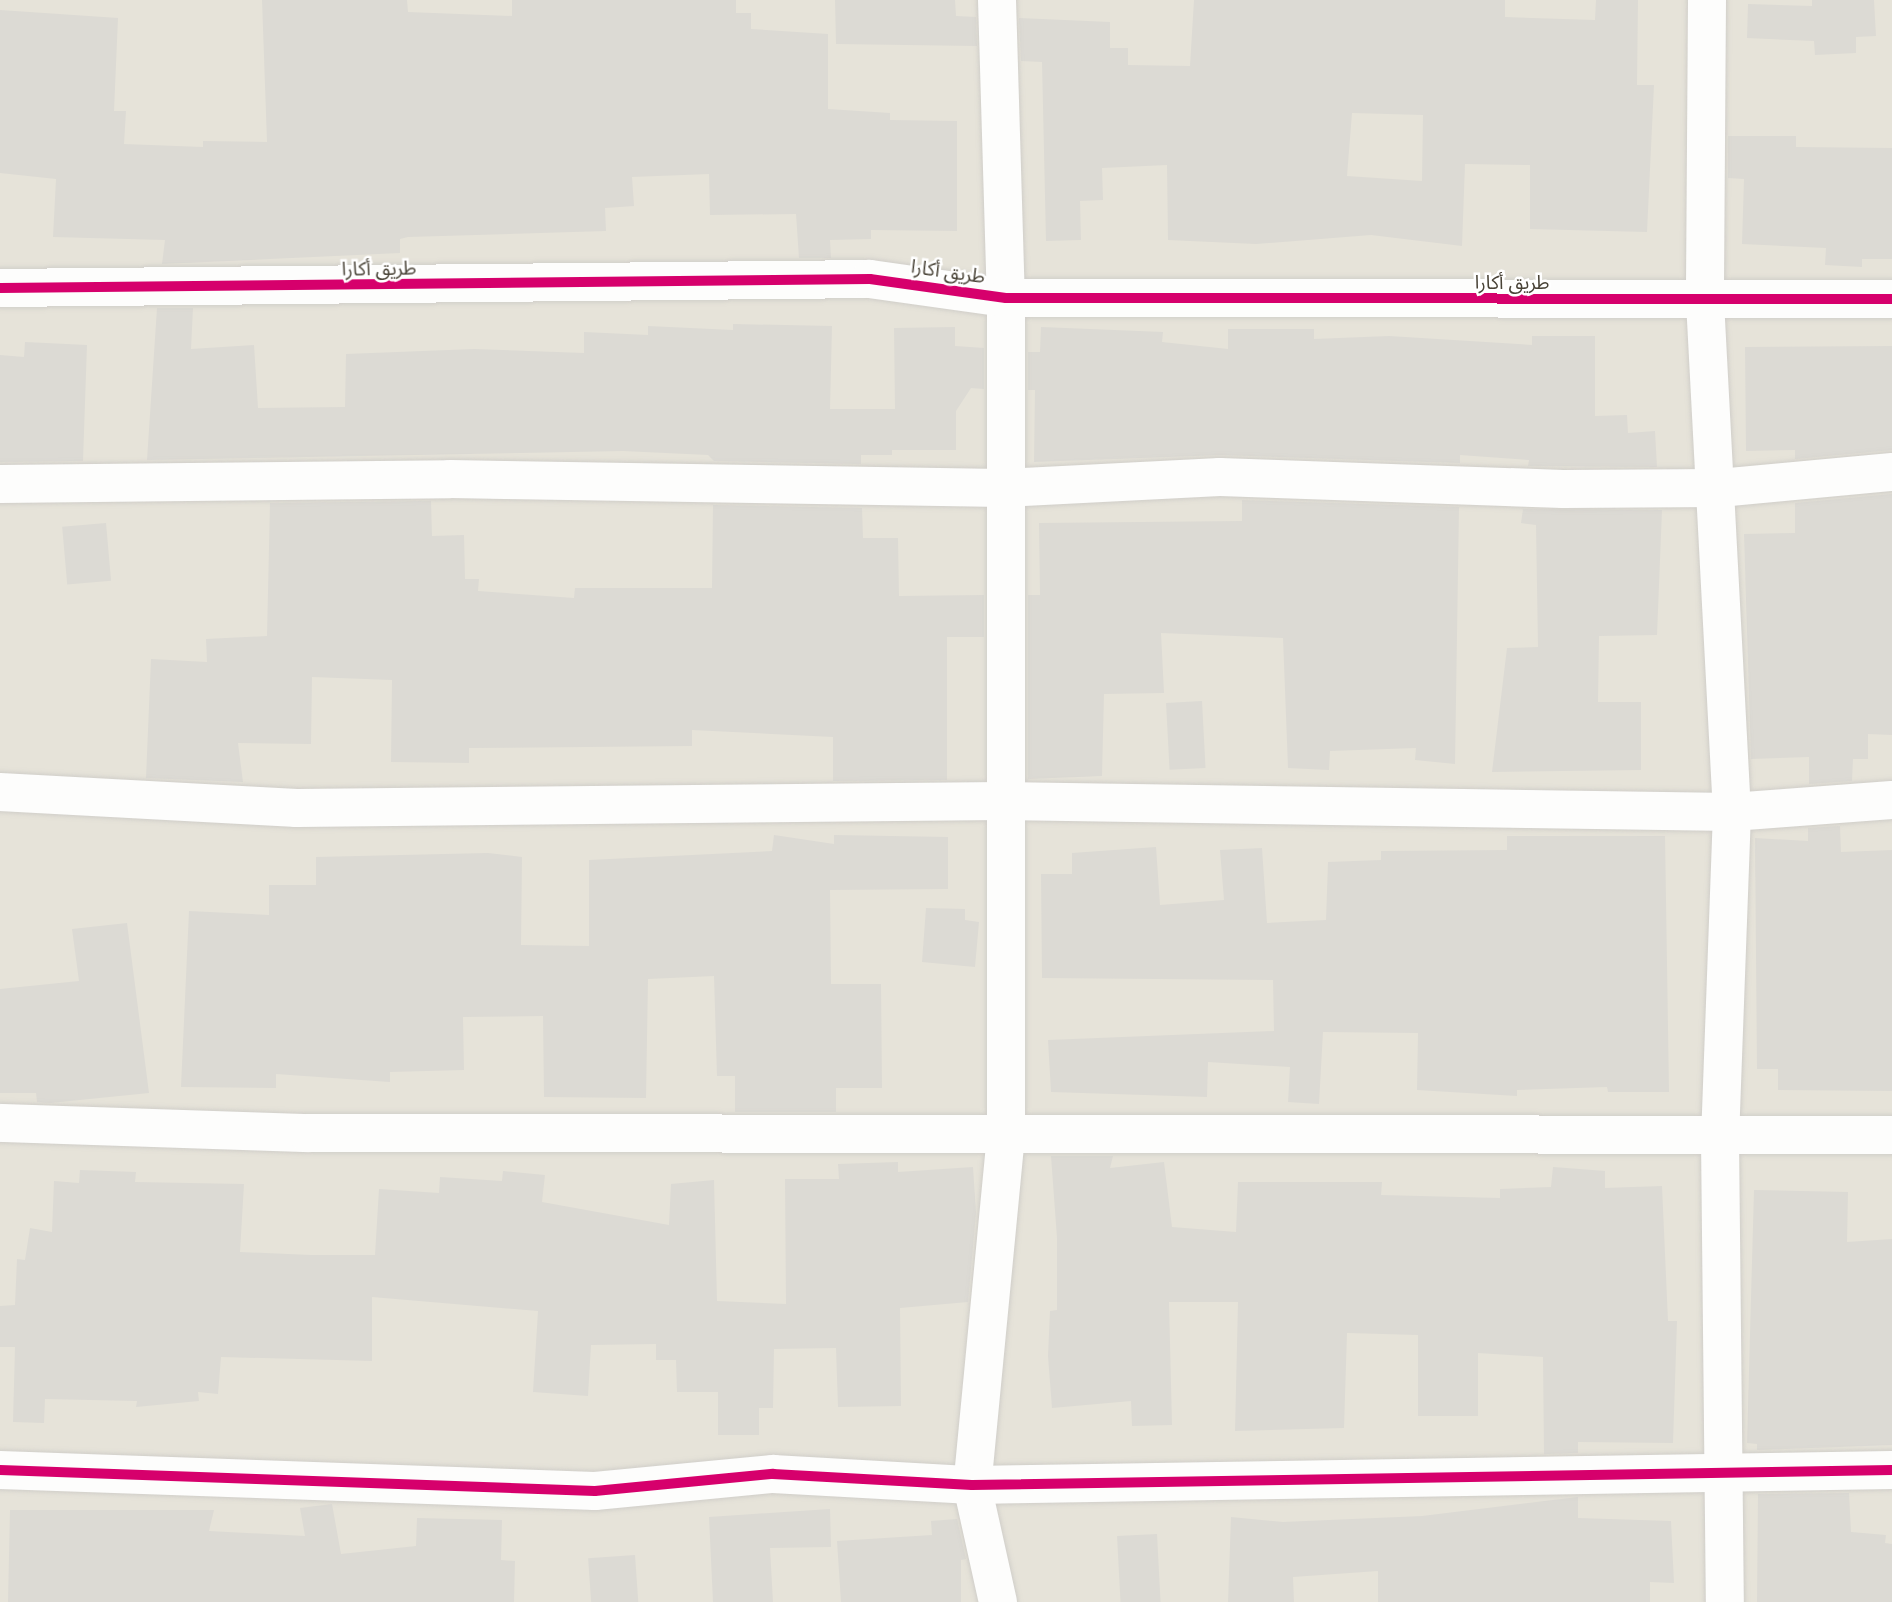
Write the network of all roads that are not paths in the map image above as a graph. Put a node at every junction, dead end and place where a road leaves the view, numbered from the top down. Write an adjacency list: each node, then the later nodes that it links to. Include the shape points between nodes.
1 (996, 0): 4 (street)
2 (1707, 0): 6 (street)
3 (0, 288): 4 (street, طريق أكارا, via 870,279)
4 (1006, 298): 6 (street, طريق أكارا); 9 (street)
5 (1892, 299): 6 (street, طريق أكارا)
6 (1706, 301): 10 (street)
7 (1892, 472): 10 (street)
8 (0, 484): 9 (street, via 450,479)
9 (1004, 488): 10 (street, via 1220,478); 13 (street)
10 (1719, 488): 14 (street)
11 (0, 792): 13 (street, via 298,808)
12 (1892, 800): 14 (street)
13 (1001, 801): 14 (street); 16 (street)
14 (1732, 811): 18 (street)
15 (0, 1123): 16 (street, via 307,1133)
16 (1006, 1135): 18 (street); 22 (street)
17 (1892, 1135): 18 (street)
18 (1720, 1139): 21 (street)
19 (0, 1470): 22 (street, via 595,1491 773,1474)
20 (1892, 1470): 21 (street)
21 (1723, 1474): 22 (street); 24 (street)
22 (972, 1485): 23 (street)
23 (998, 1602)
24 (1725, 1602)

